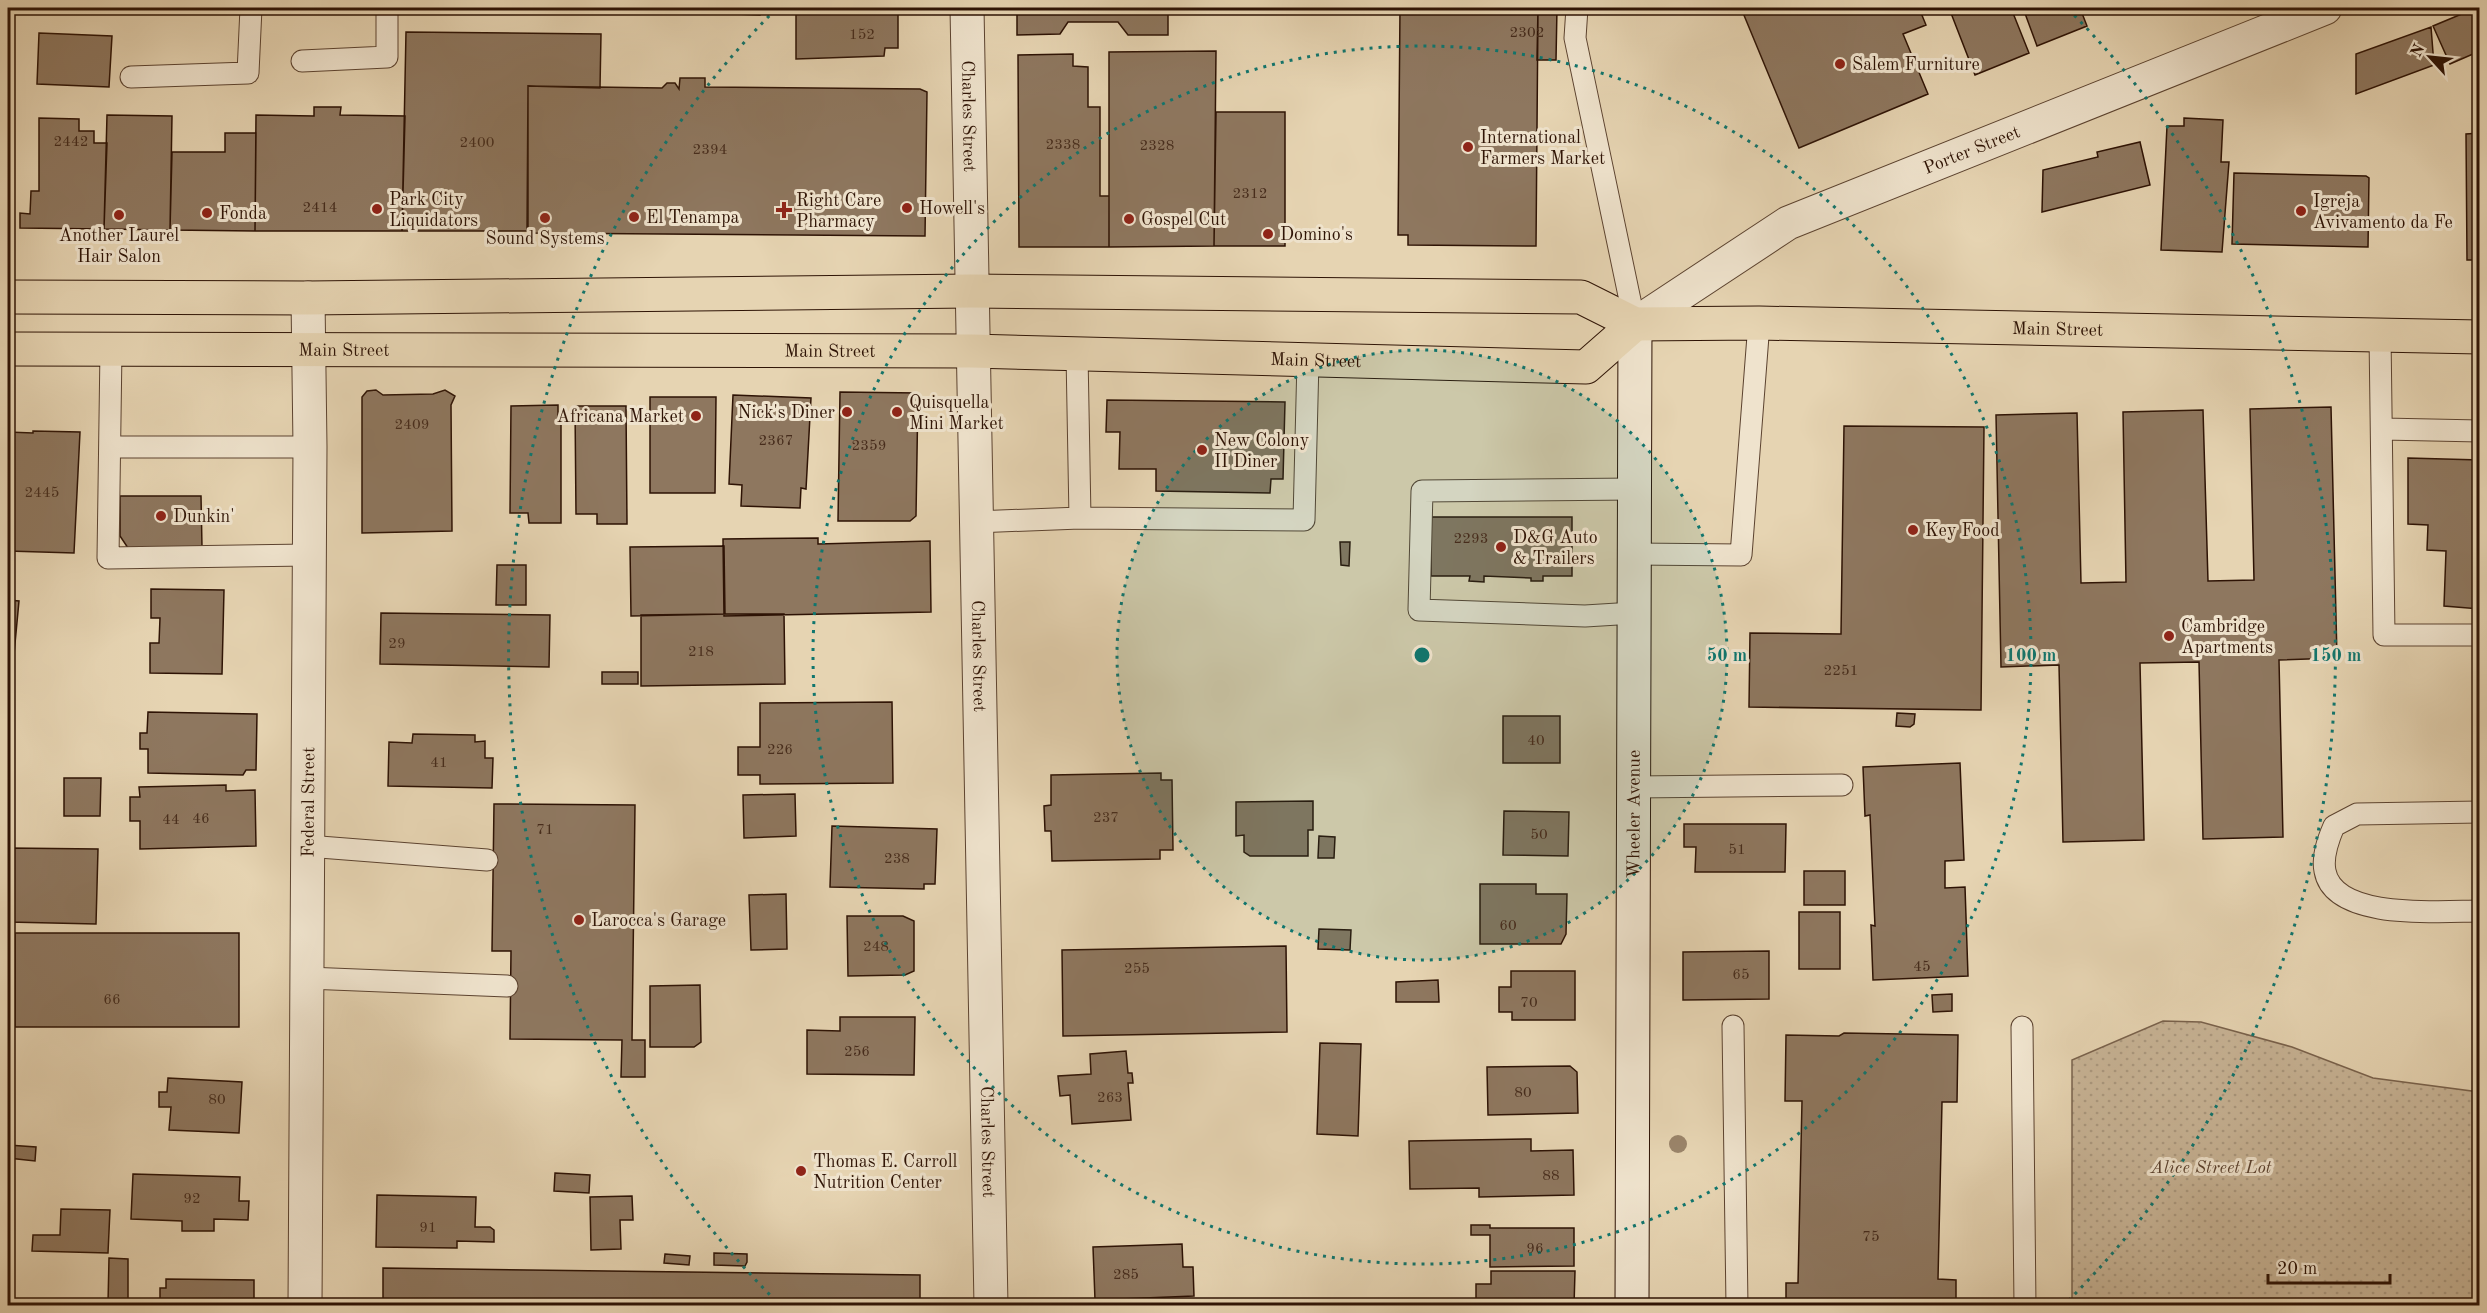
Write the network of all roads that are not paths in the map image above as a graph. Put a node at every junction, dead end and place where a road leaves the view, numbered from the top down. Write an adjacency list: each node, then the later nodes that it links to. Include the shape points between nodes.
1 (251, 8): 7 (lane, via 248,73)
2 (387, 8): 6 (lane, via 387,57)
3 (966, 8): 8 (street, Charles Street)
4 (1577, 8): 12 (lane, via 1575,38)
5 (2325, 8): 12 (street, Porter Street, via 1788,223)
6 (302, 61)
7 (131, 77)
8 (971, 291): 10 (main road, Main Street); 12 (main road, Main Street, via 1581,297); 18 (street, Charles Street)
9 (8, 297): 10 (main road, Main Street)
10 (308, 298): 17 (street, Federal Street)
11 (1759, 323): 12 (main road, Main Street); 13 (main road, Main Street); 28 (lane, via 1742,555)
12 (1635, 324): 20 (main road, Main Street, via 1586,367); 25 (street, Wheeler Avenue)
13 (2380, 335): 14 (main road, Main Street); 21 (lane)
14 (2480, 337)
15 (8, 349): 16 (main road, Main Street)
16 (111, 349): 17 (main road, Main Street); 23 (lane)
17 (310, 350): 18 (main road, Main Street); 24 (street, Federal Street)
18 (972, 351): 19 (main road, Main Street); 27 (street, Charles Street)
19 (1077, 354): 20 (main road, Main Street); 26 (lane)
20 (1308, 360): 26 (lane, via 1304,520)
21 (2383, 429): 22 (lane); 31 (lane, via 2384,635)
22 (2480, 431)
23 (110, 447): 24 (lane); 29 (lane, via 108,558)
24 (310, 447): 29 (street, Federal Street)
25 (1635, 489): 28 (street, Wheeler Avenue); 30 (lane, via 1422,491 1419,610 1585,616)
26 (1080, 518): 27 (lane)
27 (975, 522): 43 (street, Charles Street)
28 (1634, 554): 30 (street, Wheeler Avenue)
29 (309, 555): 35 (street, Federal Street)
30 (1634, 613): 33 (street, Wheeler Avenue)
31 (2480, 636)
32 (1842, 785): 33 (lane)
33 (1634, 787): 44 (street, Wheeler Avenue)
34 (2480, 812): 37 (lane, via 2356,814 2334,826 2326,846 2325,872 2336,891 2358,902 2393,911)
35 (307, 846): 36 (lane); 38 (street, Federal Street)
36 (487, 860)
37 (2480, 911)
38 (307, 978): 39 (lane); 42 (street, Federal Street)
39 (507, 986)
40 (1733, 1026): 45 (lane)
41 (2022, 1027): 46 (lane)
42 (305, 1305)
43 (992, 1305)
44 (1632, 1305)
45 (1737, 1305)
46 (2025, 1305)

